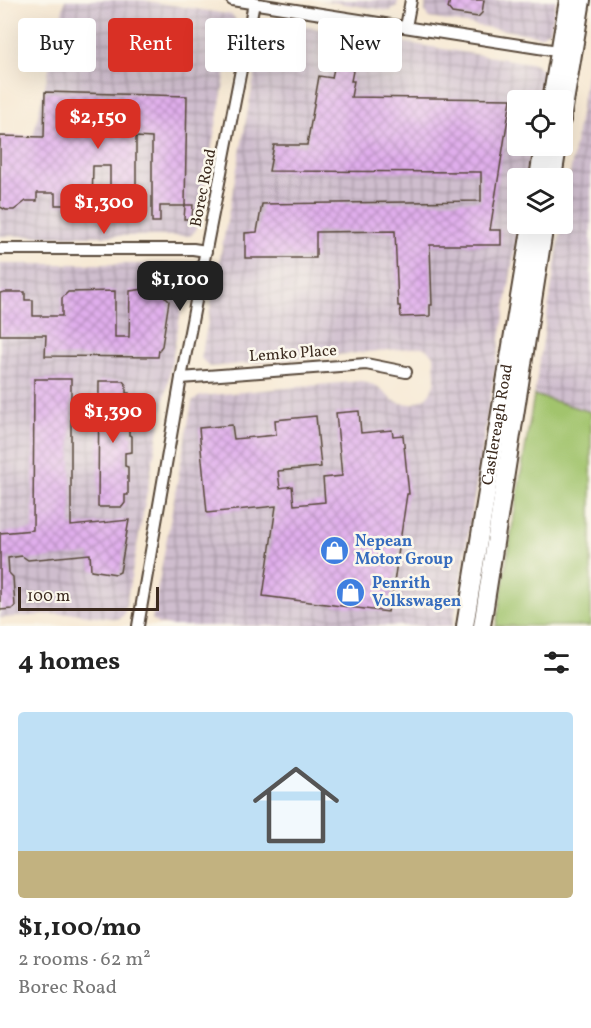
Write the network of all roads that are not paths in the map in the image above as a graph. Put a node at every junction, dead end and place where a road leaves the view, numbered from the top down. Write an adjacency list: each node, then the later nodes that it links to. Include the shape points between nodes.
1 (232, 0): 5 (street)
2 (411, 0): 6 (street)
3 (568, 0): 7 (main road)
4 (582, 0): 7 (main road)
5 (254, 3): 6 (street); 13 (street, Borec Road)
6 (406, 27): 7 (street)
7 (566, 53): 8 (main road); 9 (main road)
8 (554, 90)
9 (564, 90)
10 (529, 234): 17 (main road, Castlereagh Road)
11 (543, 234): 18 (main road, Castlereagh Road)
12 (0, 249): 13 (street)
13 (206, 251): 15 (street, Borec Road)
14 (406, 372): 15 (street, Lemko Place, via 366,364)
15 (181, 378): 16 (street, Borec Road)
16 (138, 626)
17 (465, 626)
18 (482, 626)

